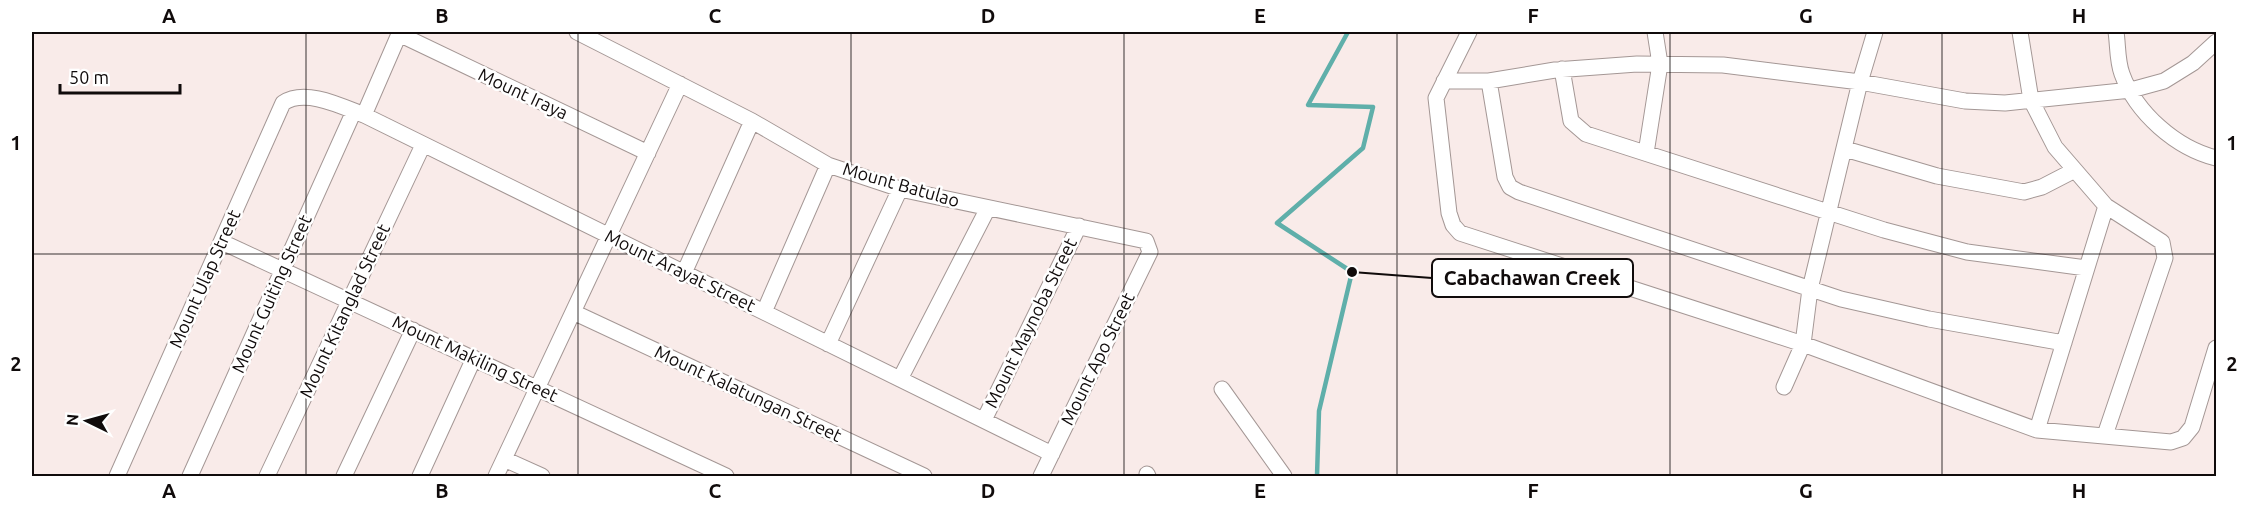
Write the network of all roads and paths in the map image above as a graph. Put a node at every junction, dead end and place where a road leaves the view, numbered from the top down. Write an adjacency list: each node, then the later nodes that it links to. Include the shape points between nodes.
1 (577, 32): 14 (street, Mount Batulao)
2 (1469, 32): 11 (street)
3 (1655, 32): 9 (street)
4 (1875, 32): 13 (street)
5 (2020, 32): 17 (street)
6 (2116, 32): 15 (street, via 2121,73)
7 (400, 33): 18 (street, Mount Guiting Street); 22 (street, Mount Iraya)
8 (2217, 42): 15 (street, via 2164,81)
9 (1660, 64): 10 (street); 13 (street, via 1723,65); 23 (street)
10 (1562, 69): 12 (street); 23 (street, via 1571,121 1578,129)
11 (1444, 81): 12 (street); 45 (street, via 1436,98 1443,175 1449,213 1460,233)
12 (1489, 81): 38 (street, via 1510,187)
13 (1860, 82): 17 (street, via 1965,101); 21 (street)
14 (680, 84): 19 (street, Mount Batulao); 22 (street)
15 (2132, 90): 17 (street); 24 (street, via 2144,113 2183,145)
16 (304, 96): 18 (street, Mount Arayat Street); 34 (street, Mount Ulap Street, via 292,96 283,103)
17 (2031, 100): 26 (street, via 2055,147)
18 (359, 113): 20 (street, Mount Arayat Street); 36 (street, Mount Guiting Street)
19 (752, 121): 25 (street, Mount Batulao); 37 (street)
20 (423, 144): 32 (street, Mount Arayat Street); 39 (street, Mount Kitanglad Street)
21 (1845, 149): 26 (street, via 1937,176 2024,192); 30 (street)
22 (648, 153): 32 (street)
23 (1646, 153): 30 (street)
24 (2217, 158)
25 (828, 165): 27 (street, Mount Batulao); 41 (street)
26 (2073, 171): 28 (street)
27 (900, 189): 29 (street, Mount Batulao); 44 (street)
28 (2106, 206): 35 (street); 54 (street, via 2162,242 2165,258)
29 (988, 208): 31 (street, Mount Batulao); 48 (street)
30 (1829, 214): 35 (street, via 1966,252); 38 (street)
31 (1079, 226): 33 (street, Mount Batulao); 52 (street, Mount Maynoba Street)
32 (609, 236): 37 (street, Mount Arayat Street); 40 (street)
33 (1146, 241): 55 (street, Mount Apo Street, via 1150,252)
34 (222, 243): 36 (street, Mount Makiling Street); 57 (street, Mount Ulap Street)
35 (2086, 268): 43 (street)
36 (284, 270): 39 (street, Mount Makiling Street); 58 (street, Mount Guiting Street)
37 (684, 273): 41 (street, Mount Arayat Street)
38 (1810, 289): 43 (street, via 1929,319); 45 (street)
39 (350, 301): 42 (street, Mount Makiling Street); 59 (street, Mount Kitanglad Street)
40 (573, 312): 50 (street); 65 (street, Mount Kalatungan Street)
41 (764, 312): 44 (street, Mount Arayat Street)
42 (413, 330): 47 (street, Mount Makiling Street); 60 (street)
43 (2064, 343): 53 (street)
44 (828, 344): 48 (street, Mount Arayat Street)
45 (1803, 344): 49 (street); 53 (street)
46 (2217, 348): 54 (street, via 2192,427 2183,438 2170,442)
47 (474, 358): 50 (street, Mount Makiling Street); 61 (street)
48 (900, 379): 52 (street, Mount Arayat Street)
49 (1784, 387)
50 (538, 388): 56 (street); 64 (street, Mount Makiling Street)
51 (1222, 389): 67 (street)
52 (984, 420): 55 (street, Mount Arayat Street)
53 (2037, 430): 54 (street)
54 (2105, 435)
55 (1052, 454): 66 (street, Mount Apo Street)
56 (504, 459): 62 (street); 63 (street)
57 (117, 477)
58 (190, 477)
59 (267, 477)
60 (344, 477)
61 (420, 477)
62 (496, 477)
63 (542, 477)
64 (726, 477)
65 (924, 477)
66 (1041, 477)
67 (1284, 477)

